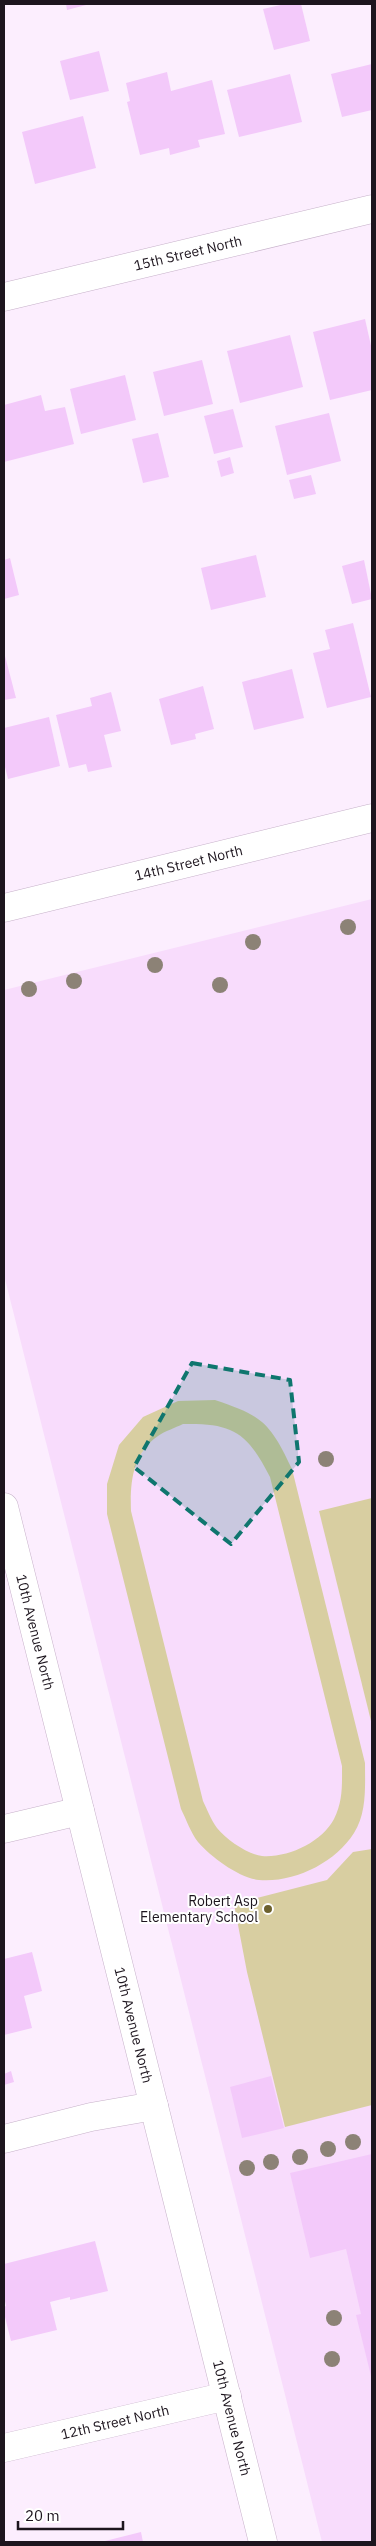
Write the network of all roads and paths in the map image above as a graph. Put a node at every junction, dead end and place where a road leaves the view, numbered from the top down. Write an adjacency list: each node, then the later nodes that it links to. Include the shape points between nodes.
1 (372, 209): 2 (street, 15th Street North)
2 (4, 297)
3 (372, 818): 4 (street, 14th Street North)
4 (4, 908)
5 (4, 1507): 6 (street, 10th Avenue North)
6 (80, 1811): 7 (street); 8 (street, 10th Avenue North)
7 (4, 1829)
8 (154, 2106): 9 (street, via 91,2117); 10 (street, 10th Avenue North)
9 (4, 2139)
10 (227, 2396): 11 (street, 12th Street North); 12 (street, 10th Avenue North)
11 (4, 2448)
12 (263, 2542)

